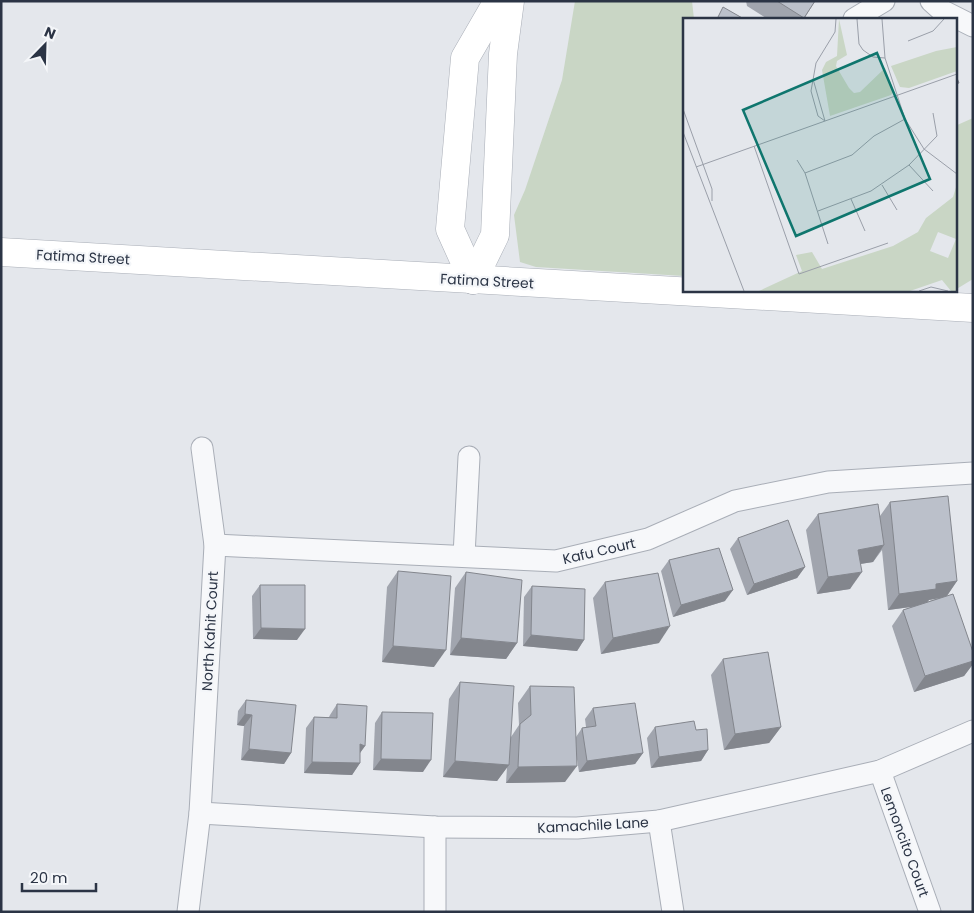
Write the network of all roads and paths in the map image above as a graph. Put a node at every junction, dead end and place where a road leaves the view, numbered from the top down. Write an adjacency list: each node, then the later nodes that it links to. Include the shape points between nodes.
1 (498, 1): 8 (main road, via 465,58 450,229)
2 (510, 1): 8 (main road, via 503,54 495,235)
3 (884, 1): 5 (street)
4 (931, 1): 6 (street, via 941,10)
5 (856, 18)
6 (973, 26)
7 (1, 252): 8 (main road, Fatima Street)
8 (473, 280): 9 (main road, Fatima Street)
9 (973, 308)
10 (202, 448): 13 (street, North Kahit Court)
11 (468, 457): 14 (street)
12 (973, 473): 14 (street, Kafu Court, via 828,482 735,501 648,539 556,561)
13 (215, 545): 14 (street, Kafu Court); 17 (street, North Kahit Court)
14 (464, 556)
15 (973, 731): 16 (street, Kamachile Lane)
16 (880, 772): 18 (street, Kamachile Lane); 23 (street, Lemoncito Court)
17 (200, 814): 19 (street, Kamachile Lane); 20 (street, North Kahit Court)
18 (659, 821): 19 (street, Kamachile Lane, via 577,828); 22 (street)
19 (435, 827): 21 (street)
20 (188, 912)
21 (434, 912)
22 (673, 912)
23 (930, 912)

